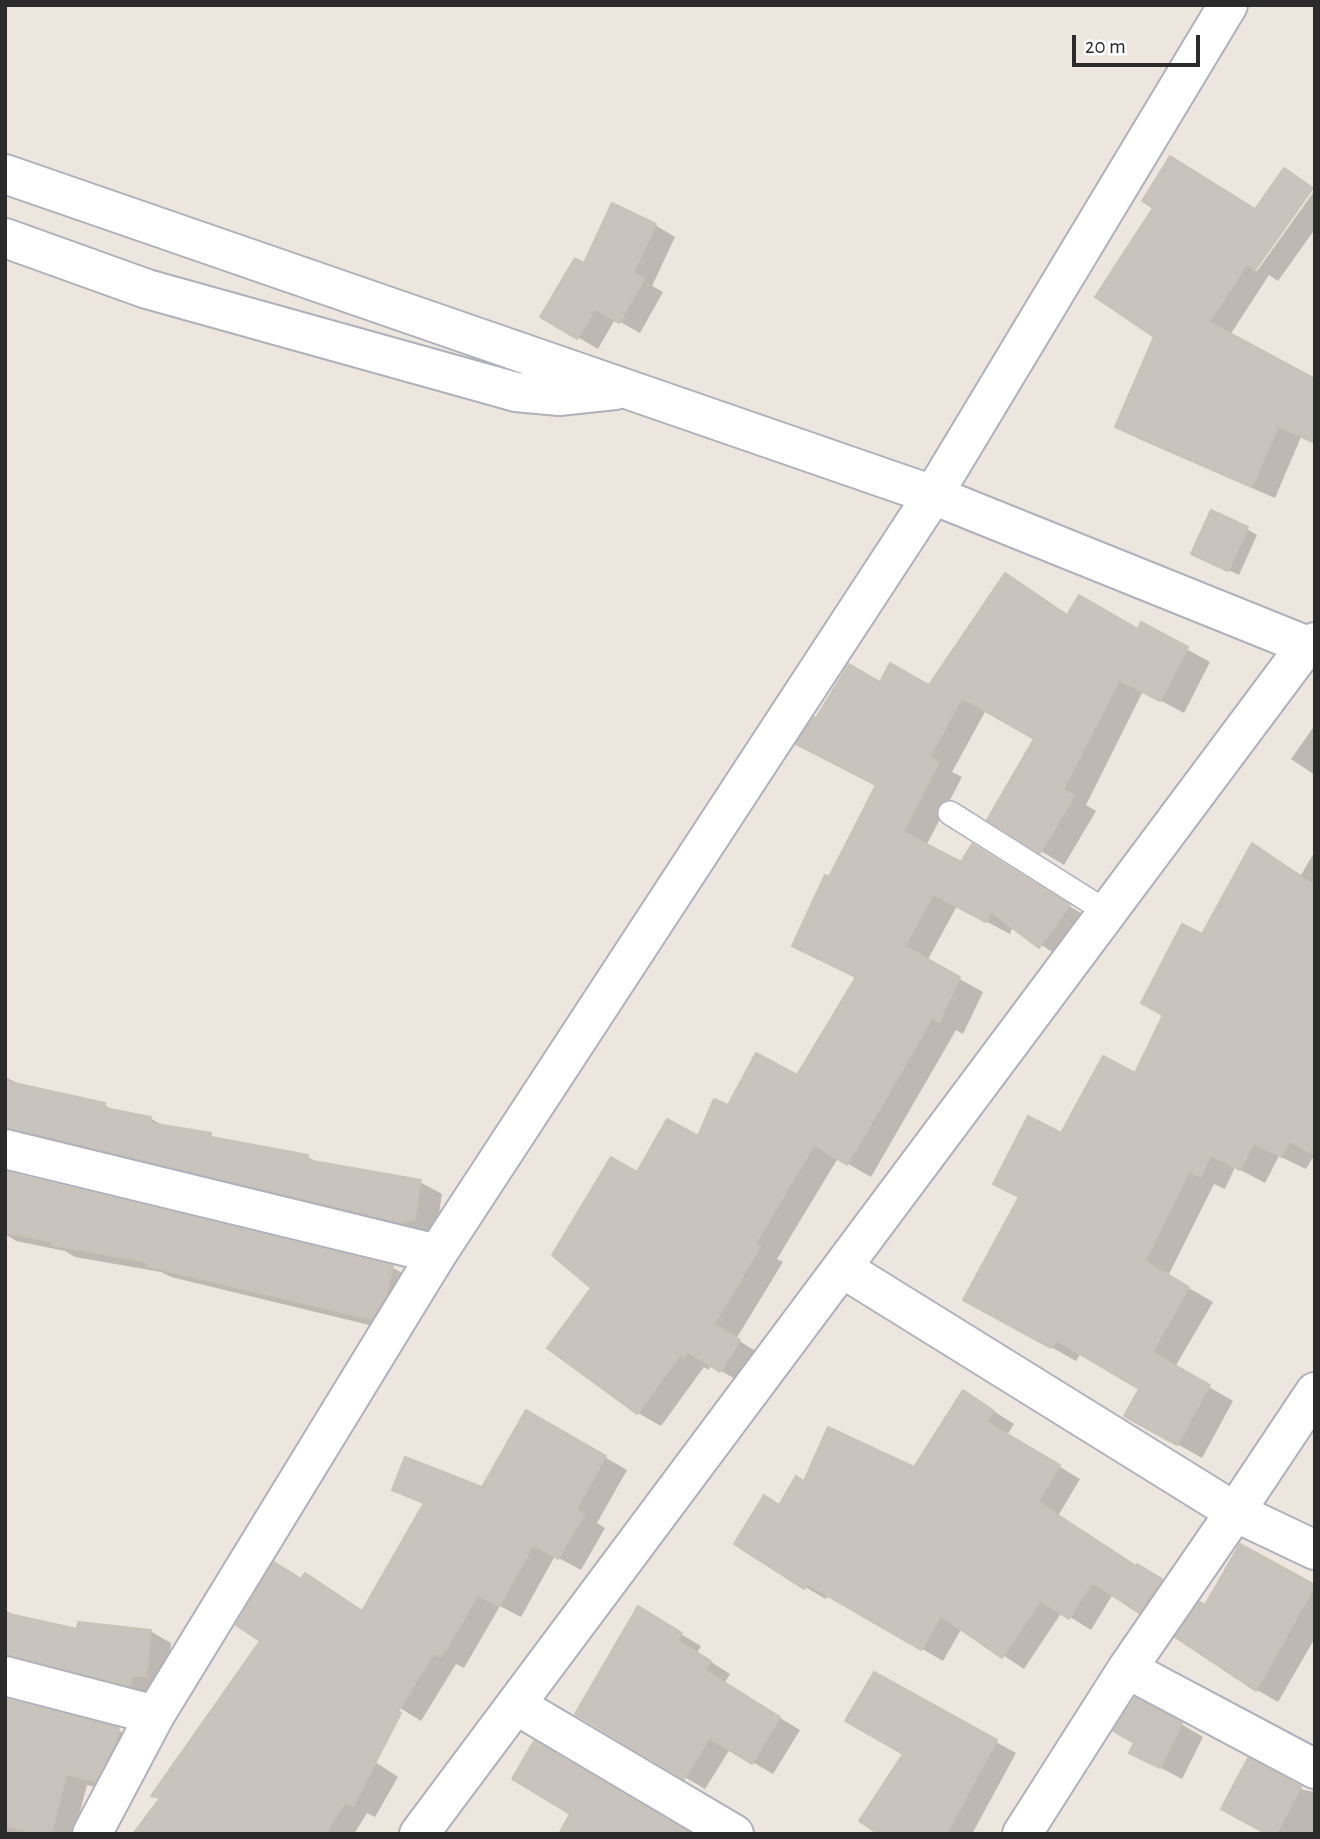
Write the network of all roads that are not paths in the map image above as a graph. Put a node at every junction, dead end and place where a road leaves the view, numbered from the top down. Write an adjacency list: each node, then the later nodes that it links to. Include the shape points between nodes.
1 (1228, 5): 5 (street)
2 (5, 174): 4 (street)
3 (5, 238): 4 (street, via 148,289 516,392 559,396)
4 (628, 389): 5 (street)
5 (933, 495): 6 (street); 10 (street)
6 (1314, 646): 8 (street, via 1300,653)
7 (950, 813): 8 (lane)
8 (1107, 912): 11 (street)
9 (5, 1149): 10 (street)
10 (437, 1254): 18 (street)
11 (842, 1268): 13 (street); 17 (street)
12 (1315, 1392): 13 (street)
13 (1236, 1512): 14 (street); 15 (street)
14 (1315, 1550)
15 (1127, 1669): 19 (street); 23 (street)
16 (5, 1676): 18 (street)
17 (516, 1705): 21 (street); 22 (street)
18 (155, 1715): 20 (street)
19 (1315, 1769)
20 (92, 1834)
21 (419, 1834)
22 (734, 1834)
23 (1022, 1834)

